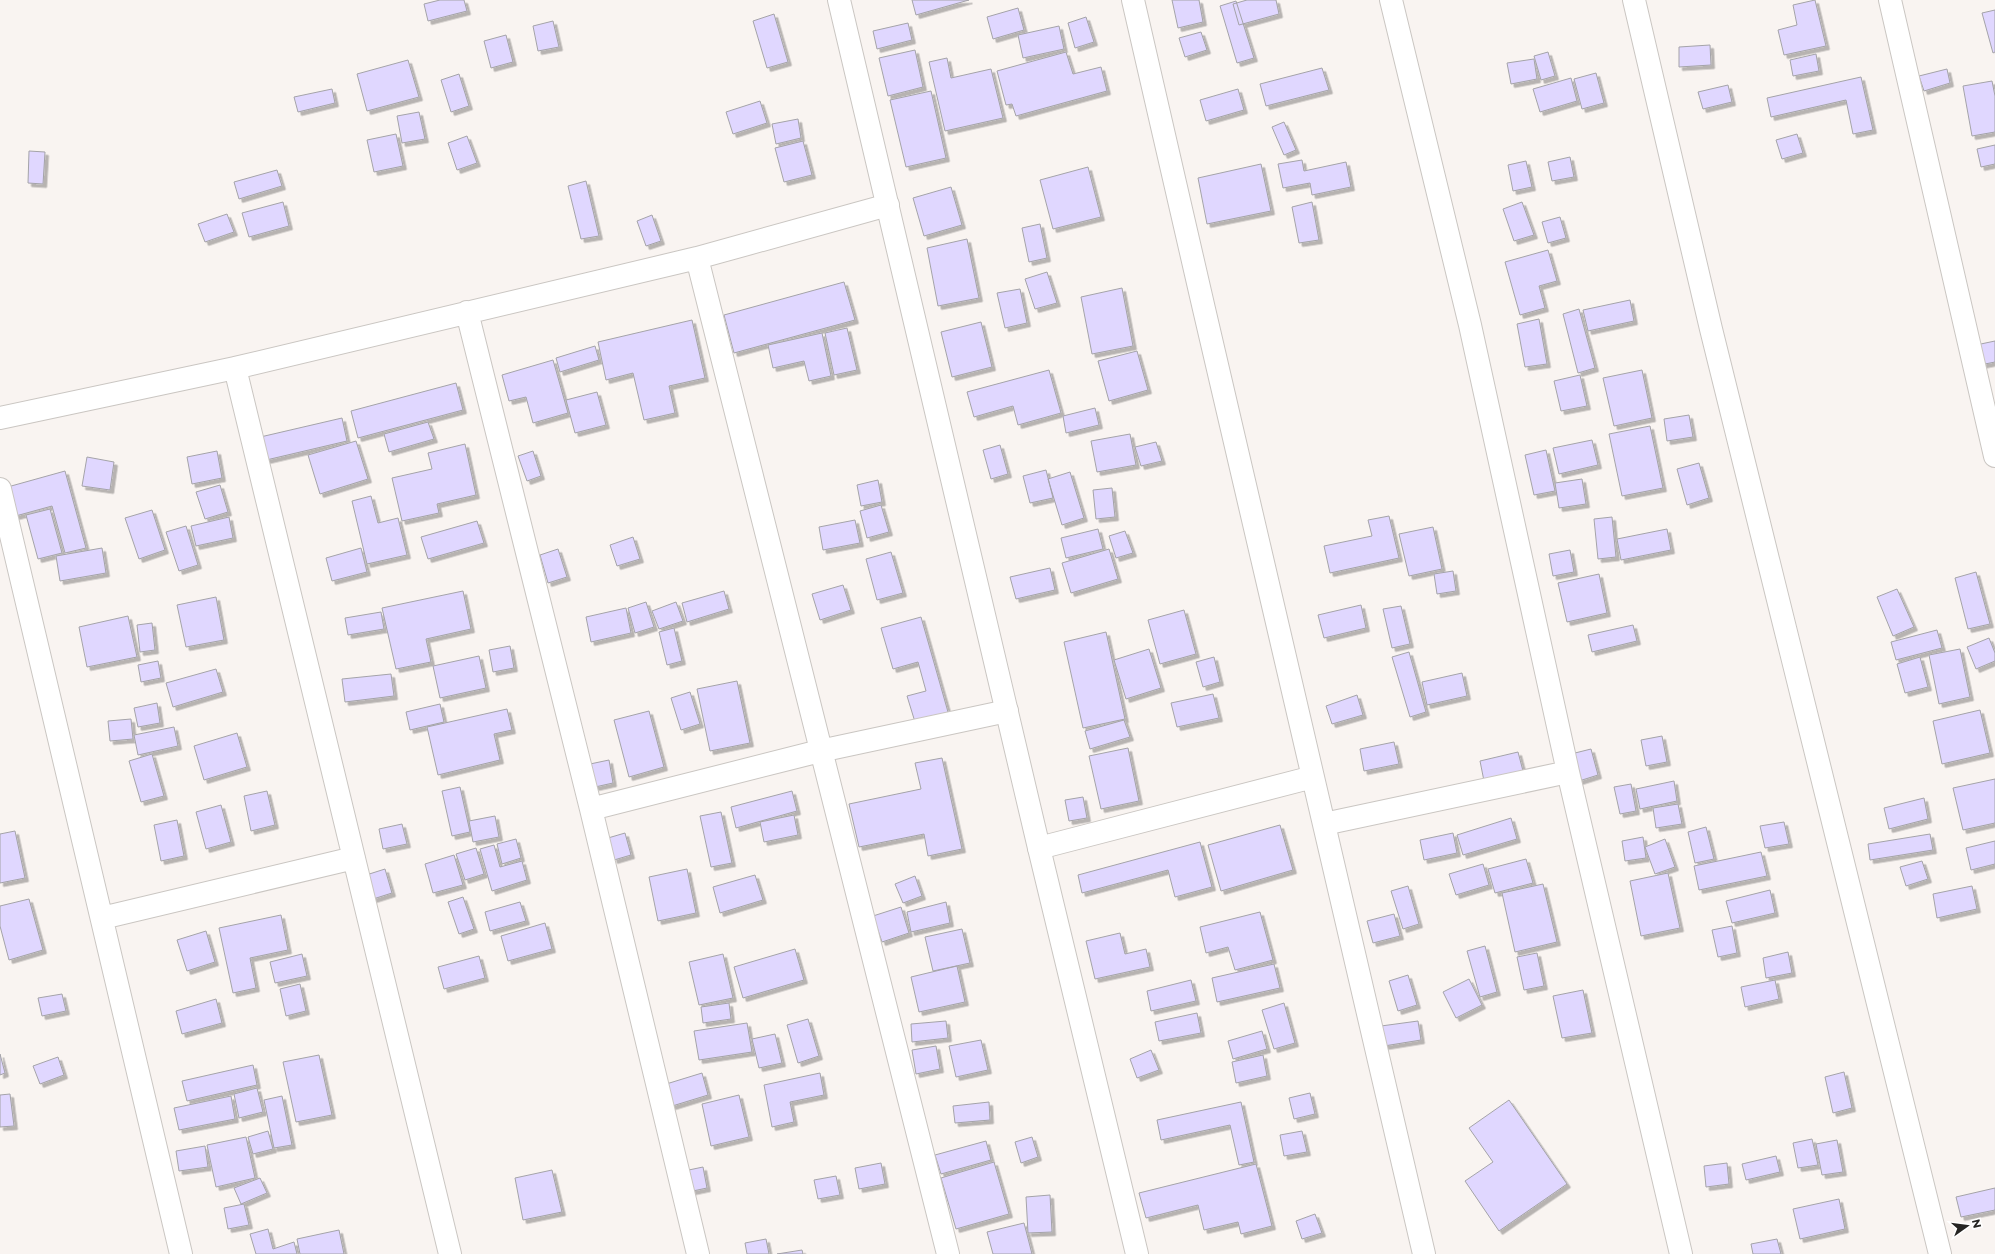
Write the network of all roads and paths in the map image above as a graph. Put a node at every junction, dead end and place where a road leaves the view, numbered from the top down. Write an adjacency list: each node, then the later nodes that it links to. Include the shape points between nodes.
1 (839, 0): 6 (street)
2 (1133, 0): 17 (street)
3 (1391, 0): 16 (street, via 1470,325)
4 (1634, 0): 30 (street, via 1711,329)
5 (1890, 0): 11 (street)
6 (888, 206): 7 (street); 14 (street)
7 (697, 258): 8 (street); 15 (street)
8 (467, 312): 9 (street); 18 (street)
9 (235, 368): 10 (street); 21 (street)
10 (0, 418)
11 (1992, 432): 12 (street)
12 (1995, 456)
13 (0, 488): 22 (street)
14 (1008, 711): 15 (street); 20 (street)
15 (820, 751): 18 (street); 26 (street)
16 (1568, 772): 19 (street); 29 (street)
17 (1313, 777): 19 (street); 20 (street)
18 (591, 809): 25 (street)
19 (1324, 824): 28 (street)
20 (1039, 848): 27 (street)
21 (354, 858): 22 (street); 24 (street)
22 (102, 918): 23 (street)
23 (181, 1254)
24 (450, 1254)
25 (698, 1254)
26 (948, 1254)
27 (1137, 1254)
28 (1424, 1254)
29 (1681, 1254)
30 (1940, 1254)

